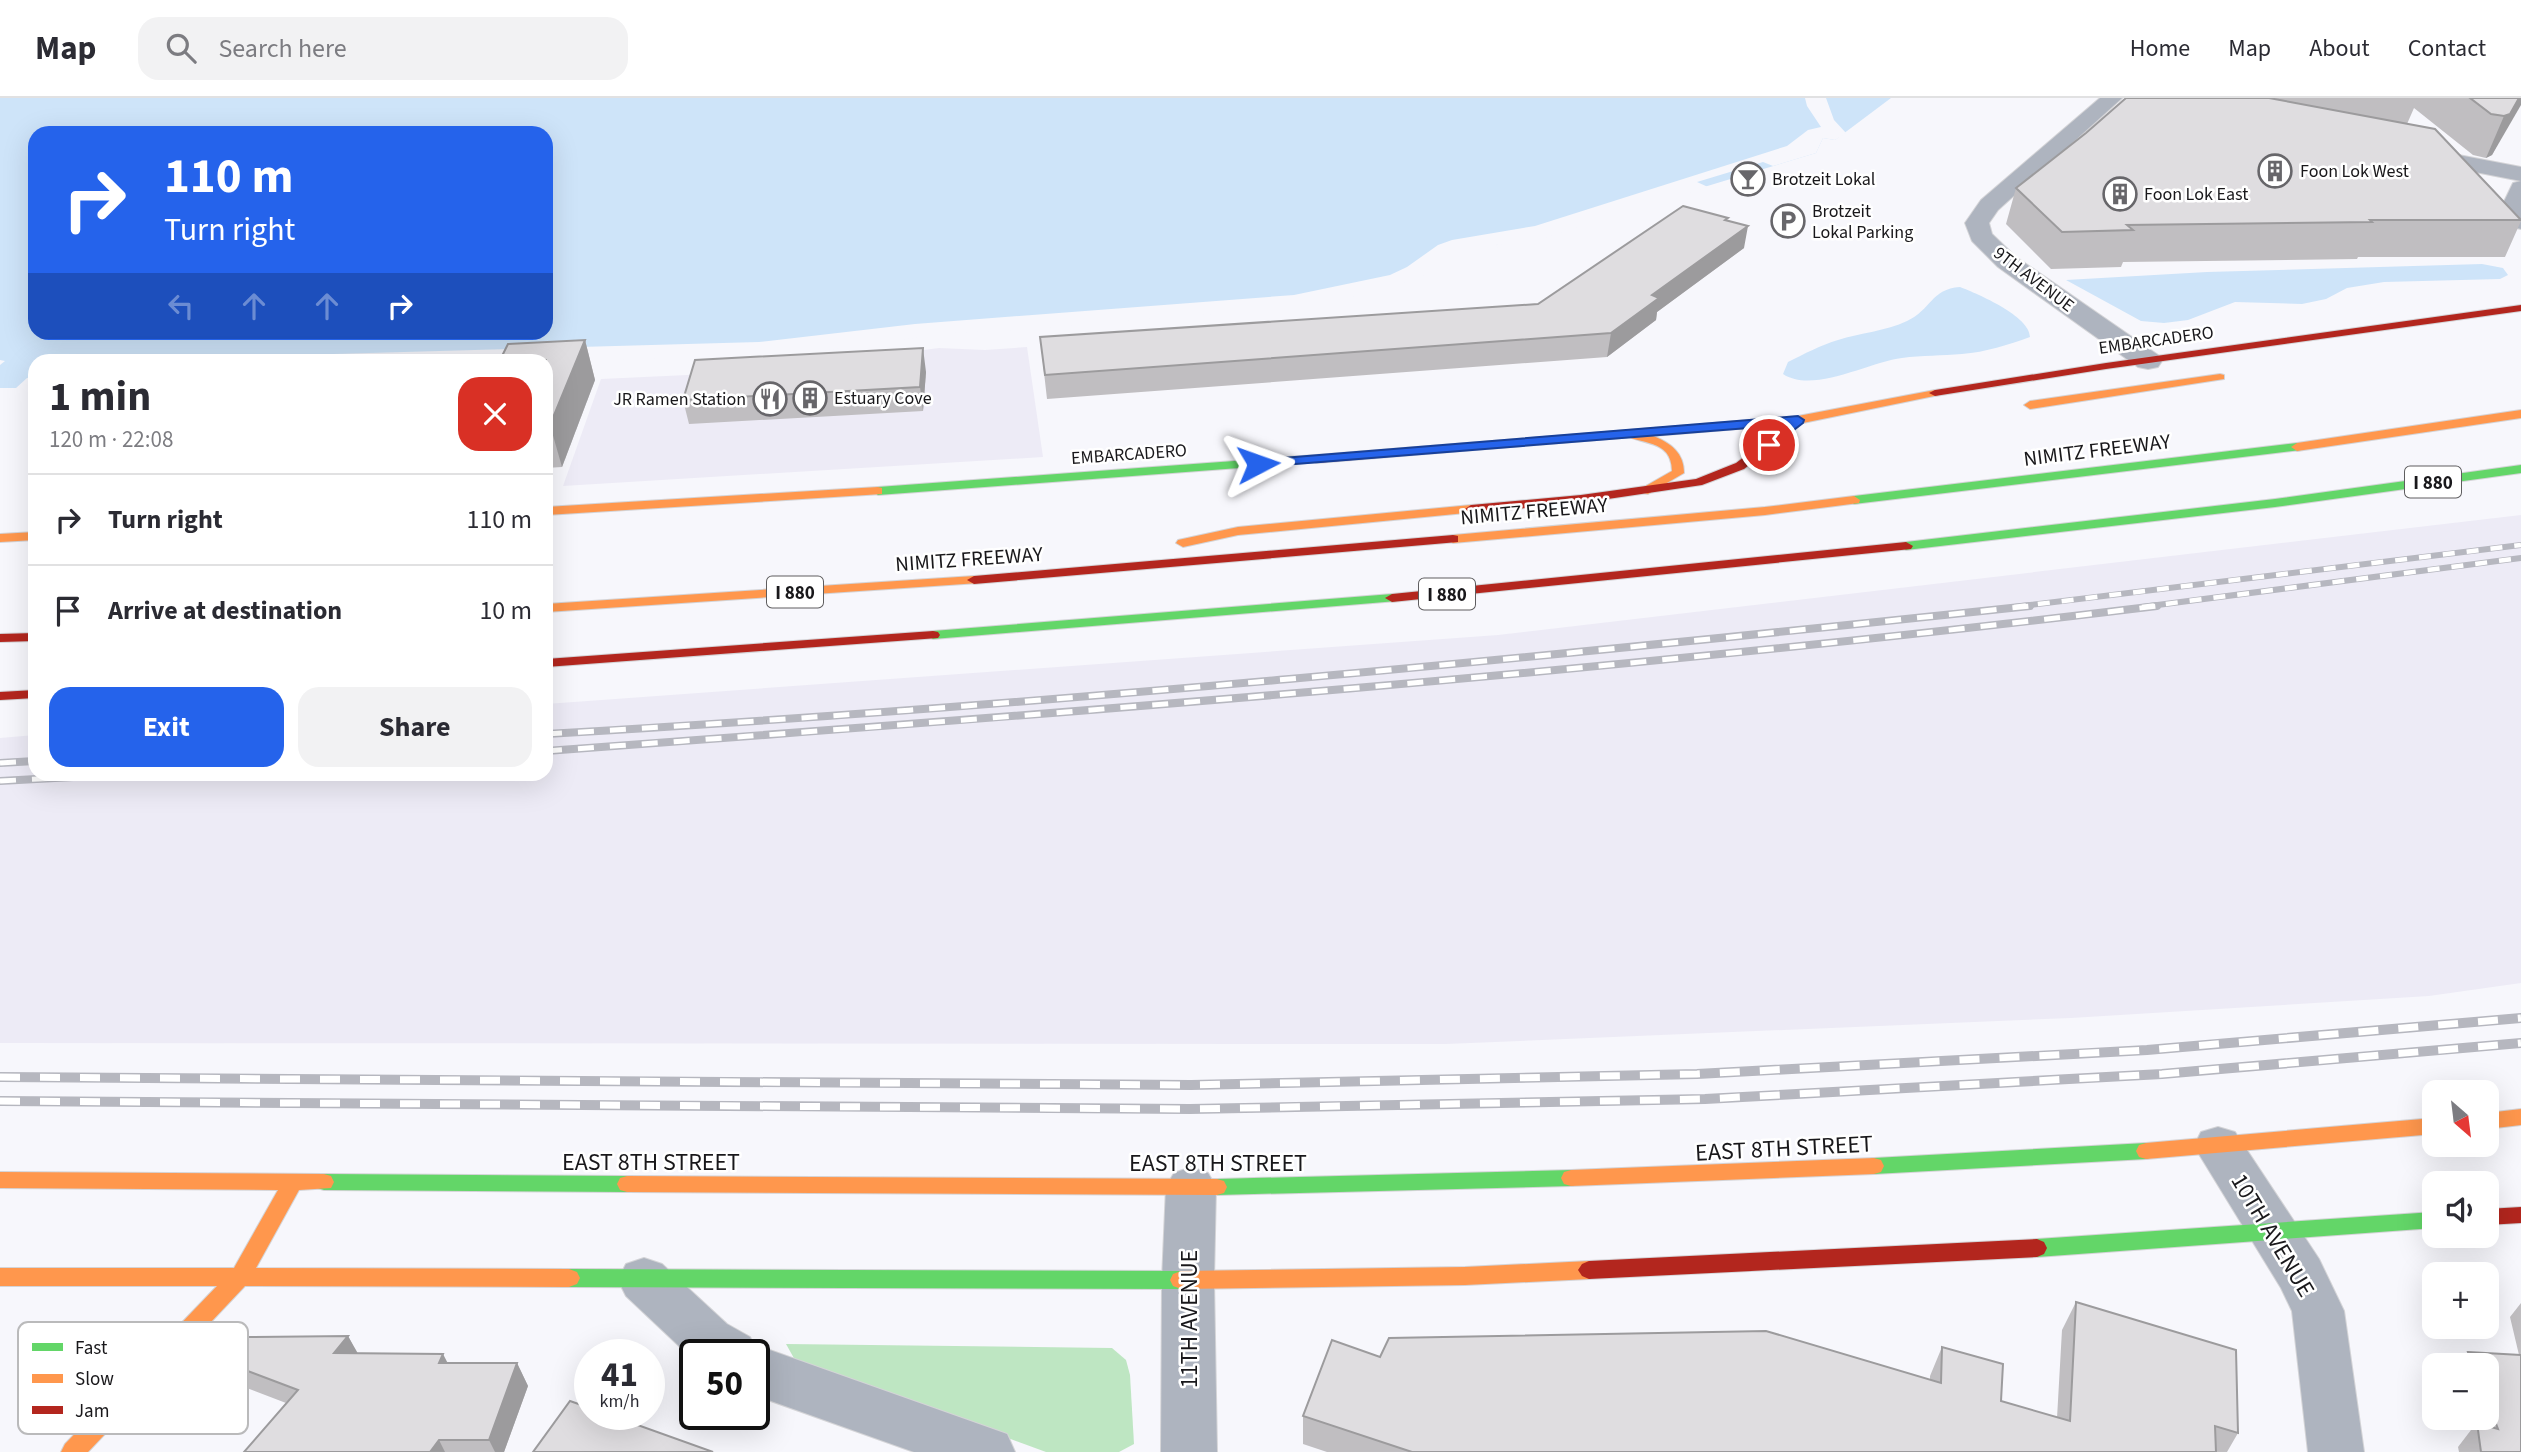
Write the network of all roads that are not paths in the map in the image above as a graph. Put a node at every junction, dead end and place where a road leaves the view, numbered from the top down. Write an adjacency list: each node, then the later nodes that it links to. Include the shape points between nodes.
1 (2112, 98): 7 (street, 9TH AVENUE, via 1989,205 1977,223 1981,236 2007,262)
2 (2401, 151): 3 (street)
3 (2521, 174)
4 (2521, 188): 5 (street, via 2512,210)
5 (2521, 222)
6 (2521, 308): 7 (main road, EMBARCADERO)
7 (2148, 360): 11 (main road, EMBARCADERO, via 1869,404)
8 (2242, 374): 9 (main road)
9 (2010, 408)
10 (2521, 414): 21 (main road, NIMITZ FREEWAY / I 880, via 1765,511)
11 (1798, 420): 12 (main road, EMBARCADERO); 13 (main road, EMBARCADERO); 16 (main road, via 1740,466 1698,482)
12 (1859, 423)
13 (1638, 434): 16 (main road, via 1676,453 1681,464 1678,473); 18 (main road, EMBARCADERO, via 984,485)
14 (2521, 469): 17 (main road, I 880)
15 (2521, 478): 17 (main road)
16 (1646, 491): 21 (main road, via 1238,531)
17 (2346, 494): 25 (main road, I 880, via 1995,539 1490,591 1121,623)
18 (553, 511)
19 (28, 536): 20 (main road)
20 (0, 538)
21 (1044, 575): 22 (main road, NIMITZ FREEWAY / I 880)
22 (553, 608)
23 (28, 637): 24 (main road)
24 (0, 638)
25 (553, 663)
26 (28, 694): 27 (main road)
27 (0, 696)
28 (2521, 1117): 29 (main road)
29 (2499, 1120)
30 (2422, 1127): 31 (main road, EAST 8TH STREET)
31 (2218, 1146): 34 (main road, EAST 8TH STREET, via 1712,1174); 38 (street, 10TH AVENUE)
32 (0, 1180): 33 (main road, EAST 8TH STREET)
33 (292, 1184): 34 (main road, EAST 8TH STREET); 40 (main road)
34 (1191, 1187): 42 (street, 11TH AVENUE)
35 (2521, 1215): 36 (main road)
36 (2499, 1216)
37 (2422, 1221): 38 (main road)
38 (2274, 1234): 42 (main road, via 1715,1266); 50 (street, 10TH AVENUE, via 2318,1311)
39 (0, 1277): 40 (main road)
40 (240, 1278): 41 (main road); 43 (main road)
41 (644, 1280): 42 (main road); 44 (street)
42 (1188, 1280): 49 (street, 11TH AVENUE)
43 (198, 1322)
44 (706, 1339)
45 (770, 1376): 48 (street)
46 (90, 1434): 47 (main road)
47 (73, 1452)
48 (987, 1452)
49 (1189, 1452)
50 (2336, 1452)

